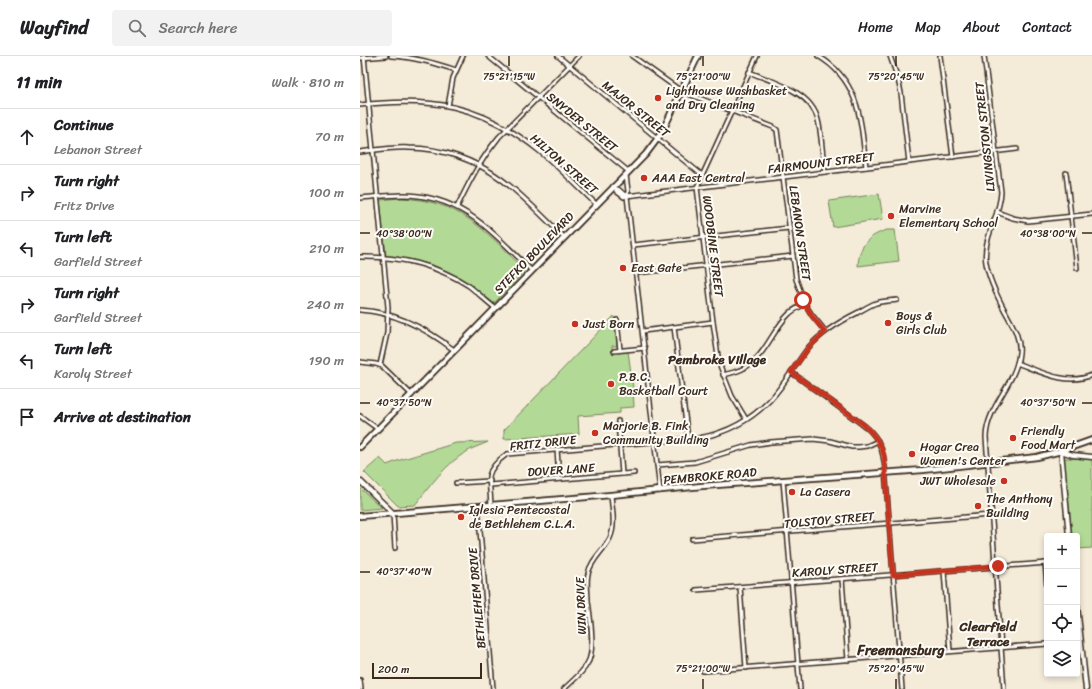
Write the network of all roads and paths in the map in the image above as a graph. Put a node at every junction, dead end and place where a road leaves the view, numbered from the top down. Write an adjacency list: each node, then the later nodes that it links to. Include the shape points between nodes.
1 (386, 56): 14 (street)
2 (391, 56): 16 (street, via 425,60)
3 (463, 56): 16 (street)
4 (488, 56): 19 (street, SNYDER STREET)
5 (558, 56): 15 (street, MAJOR STREET)
6 (579, 56): 15 (street)
7 (632, 56): 18 (street)
8 (698, 56): 18 (main road, STEFKO BOULEVARD)
9 (757, 56): 17 (street, WOODBINE STREET)
10 (818, 56): 33 (street, via 839,73 853,96 860,117)
11 (890, 56): 31 (street, via 900,87)
12 (940, 56): 30 (street)
13 (984, 56): 28 (street, LIVINGSTON STREET)
14 (362, 57): 20 (street)
15 (569, 66): 19 (street); 25 (street, MAJOR STREET)
16 (456, 70): 22 (street)
17 (749, 72): 23 (street, WOODBINE STREET); 35 (street, via 793,90 811,105 818,121)
18 (681, 91): 23 (street); 25 (main road, STEFKO BOULEVARD)
19 (538, 97): 24 (street); 34 (street, SNYDER STREET)
20 (368, 104): 21 (street, HILTON STREET); 22 (street, HILTON STREET, via 420,102); 27 (street)
21 (360, 105)
22 (448, 106): 24 (street, HILTON STREET, via 485,117)
23 (732, 111): 37 (street, WOODBINE STREET); 38 (street, LEBANON STREET, via 777,130)
24 (507, 129): 32 (street); 44 (street, HILTON STREET, via 537,149)
25 (658, 138): 34 (main road, STEFKO BOULEVARD); 37 (street, MAJOR STREET)
26 (1017, 149): 28 (street, FAIRMOUNT STREET)
27 (373, 150): 29 (street); 32 (street, via 423,149 450,154); 42 (street)
28 (996, 151): 30 (street, FAIRMOUNT STREET); 46 (street, LIVINGSTON STREET, via 1001,192)
29 (360, 152)
30 (952, 157): 31 (street, FAIRMOUNT STREET)
31 (909, 162): 33 (street, FAIRMOUNT STREET)
32 (478, 165): 45 (street); 51 (street, via 511,187)
33 (866, 167): 35 (street, FAIRMOUNT STREET)
34 (627, 172): 40 (main road, STEFKO BOULEVARD); 41 (street)
35 (824, 172): 38 (street, FAIRMOUNT STREET)
36 (1066, 173): 48 (street)
37 (702, 174): 39 (street, WOODBINE STREET)
38 (783, 177): 39 (street, FAIRMOUNT STREET); 49 (street, LEBANON STREET)
39 (697, 187): 41 (street, FAIRMOUNT STREET); 50 (street, WOODBINE STREET)
40 (615, 188): 41 (street, via 624,197); 44 (main road, STEFKO BOULEVARD)
41 (627, 196): 52 (street)
42 (377, 197): 43 (street); 45 (street, via 417,196); 55 (street)
43 (360, 198)
44 (596, 204): 51 (main road, STEFKO BOULEVARD)
45 (457, 207): 58 (street, via 484,225)
46 (997, 212): 48 (street, via 1023,220); 75 (street, LIVINGSTON STREET, via 987,241 986,262 991,281 1018,338 1020,353)
47 (1092, 214): 48 (street)
48 (1071, 216): 57 (street)
49 (789, 228): 50 (street); 53 (street, LEBANON STREET)
50 (703, 237): 52 (street); 56 (street, WOODBINE STREET)
51 (564, 238): 58 (main road, STEFKO BOULEVARD)
52 (633, 245): 59 (street)
53 (793, 256): 56 (street); 61 (street, LEBANON STREET, via 796,279)
54 (360, 257): 55 (street)
55 (383, 258): 62 (street, via 416,263 445,273 470,287); 64 (street)
56 (707, 265): 59 (street); 66 (street, WOODBINE STREET)
57 (1077, 268)
58 (532, 271): 62 (main road, STEFKO BOULEVARD)
59 (636, 273): 68 (street)
60 (898, 300): 69 (street, FRITZ DRIVE, via 869,306)
61 (805, 304): 69 (street, LEBANON STREET); 78 (street, via 790,313 752,362 743,369)
62 (495, 308): 71 (main road, STEFKO BOULEVARD)
63 (360, 310): 64 (street)
64 (388, 315): 71 (street, via 435,336); 76 (street)
65 (617, 320): 73 (street)
66 (713, 322): 67 (street); 78 (street, WOODBINE STREET)
67 (674, 327): 68 (street); 85 (street)
68 (642, 330): 70 (street)
69 (825, 332): 77 (street, FRITZ DRIVE, via 809,347)
70 (644, 348): 73 (street); 88 (street)
71 (454, 350): 80 (main road, STEFKO BOULEVARD)
72 (614, 350): 73 (street)
73 (620, 350)
74 (360, 362): 76 (street)
75 (1017, 363): 79 (street, via 1067,380); 94 (street, LIVINGSTON STREET, via 988,423)
76 (380, 365): 80 (street)
77 (791, 372): 82 (street, FRITZ DRIVE, via 771,399); 87 (street, via 864,425)
78 (723, 375): 82 (street, WOODBINE STREET)
79 (1092, 375)
80 (412, 394): 84 (main road, STEFKO BOULEVARD)
81 (360, 416): 84 (street)
82 (746, 420): 85 (street, FRITZ DRIVE, via 716,434)
83 (618, 421): 89 (street)
84 (378, 429): 90 (main road, STEFKO BOULEVARD)
85 (688, 439): 88 (street, FRITZ DRIVE)
86 (1092, 440): 92 (main road, PEMBROKE ROAD)
87 (878, 441): 95 (street, via 859,447 807,439 771,442 751,445 695,462); 97 (street, via 883,454)
88 (655, 442): 89 (street, FRITZ DRIVE); 95 (street)
89 (620, 444): 91 (street, FRITZ DRIVE); 98 (street)
90 (360, 447)
91 (557, 449): 99 (street); 103 (street, FRITZ DRIVE, via 506,455 491,469)
92 (1061, 451): 93 (street); 94 (main road, PEMBROKE ROAD, via 1037,457); 113 (street)
93 (1092, 457)
94 (987, 463): 97 (main road, PEMBROKE ROAD); 109 (street, LIVINGSTON STREET)
95 (657, 465): 104 (street)
96 (634, 473): 98 (street, DOVER LANE)
97 (885, 473): 100 (main road, PEMBROKE ROAD); 111 (street)
98 (622, 474): 99 (street, DOVER LANE)
99 (559, 479): 103 (street, DOVER LANE)
100 (783, 480): 104 (main road, PEMBROKE ROAD); 112 (street)
101 (360, 481): 108 (street)
102 (456, 483): 103 (street, DOVER LANE)
103 (490, 483): 106 (street, FRITZ DRIVE)
104 (660, 491): 105 (main road, PEMBROKE ROAD)
105 (611, 495): 106 (main road, PEMBROKE ROAD); 136 (street, WIN DRIVE, via 612,532 592,563 586,579 591,657 583,671)
106 (491, 505): 107 (main road, PEMBROKE ROAD)
107 (478, 506): 108 (main road, PEMBROKE ROAD); 135 (street, BETHLEHEM DRIVE)
108 (393, 513): 110 (main road, PEMBROKE ROAD); 115 (street)
109 (991, 515): 111 (street, TOLSTOY STREET); 117 (street, LIVINGSTON STREET)
110 (360, 516)
111 (889, 524): 112 (street, TOLSTOY STREET); 119 (street)
112 (787, 532): 114 (street, TOLSTOY STREET); 121 (street)
113 (1069, 533)
114 (692, 539)
115 (395, 548)
116 (1044, 563): 117 (street, KAROLY STREET)
117 (995, 567): 118 (street, KAROLY STREET); 125 (street, LIVINGSTON STREET)
118 (944, 571): 119 (street, KAROLY STREET); 127 (street)
119 (893, 575): 120 (street, KAROLY STREET); 128 (street)
120 (842, 579): 121 (street, KAROLY STREET); 129 (street)
121 (791, 583): 122 (street, KAROLY STREET); 130 (street)
122 (740, 587): 123 (street, KAROLY STREET); 131 (street)
123 (696, 590)
124 (1044, 644): 125 (street)
125 (1001, 648): 127 (street); 139 (street, LIVINGSTON STREET)
126 (1080, 649): 140 (street)
127 (950, 651): 128 (street)
128 (899, 656): 129 (street); 138 (street)
129 (848, 660): 130 (street)
130 (798, 664): 131 (street); 137 (street)
131 (746, 668): 132 (street)
132 (703, 671)
133 (360, 680): 134 (street)
134 (361, 689)
135 (493, 689)
136 (564, 689)
137 (800, 689)
138 (902, 689)
139 (1004, 689)
140 (1086, 689)

